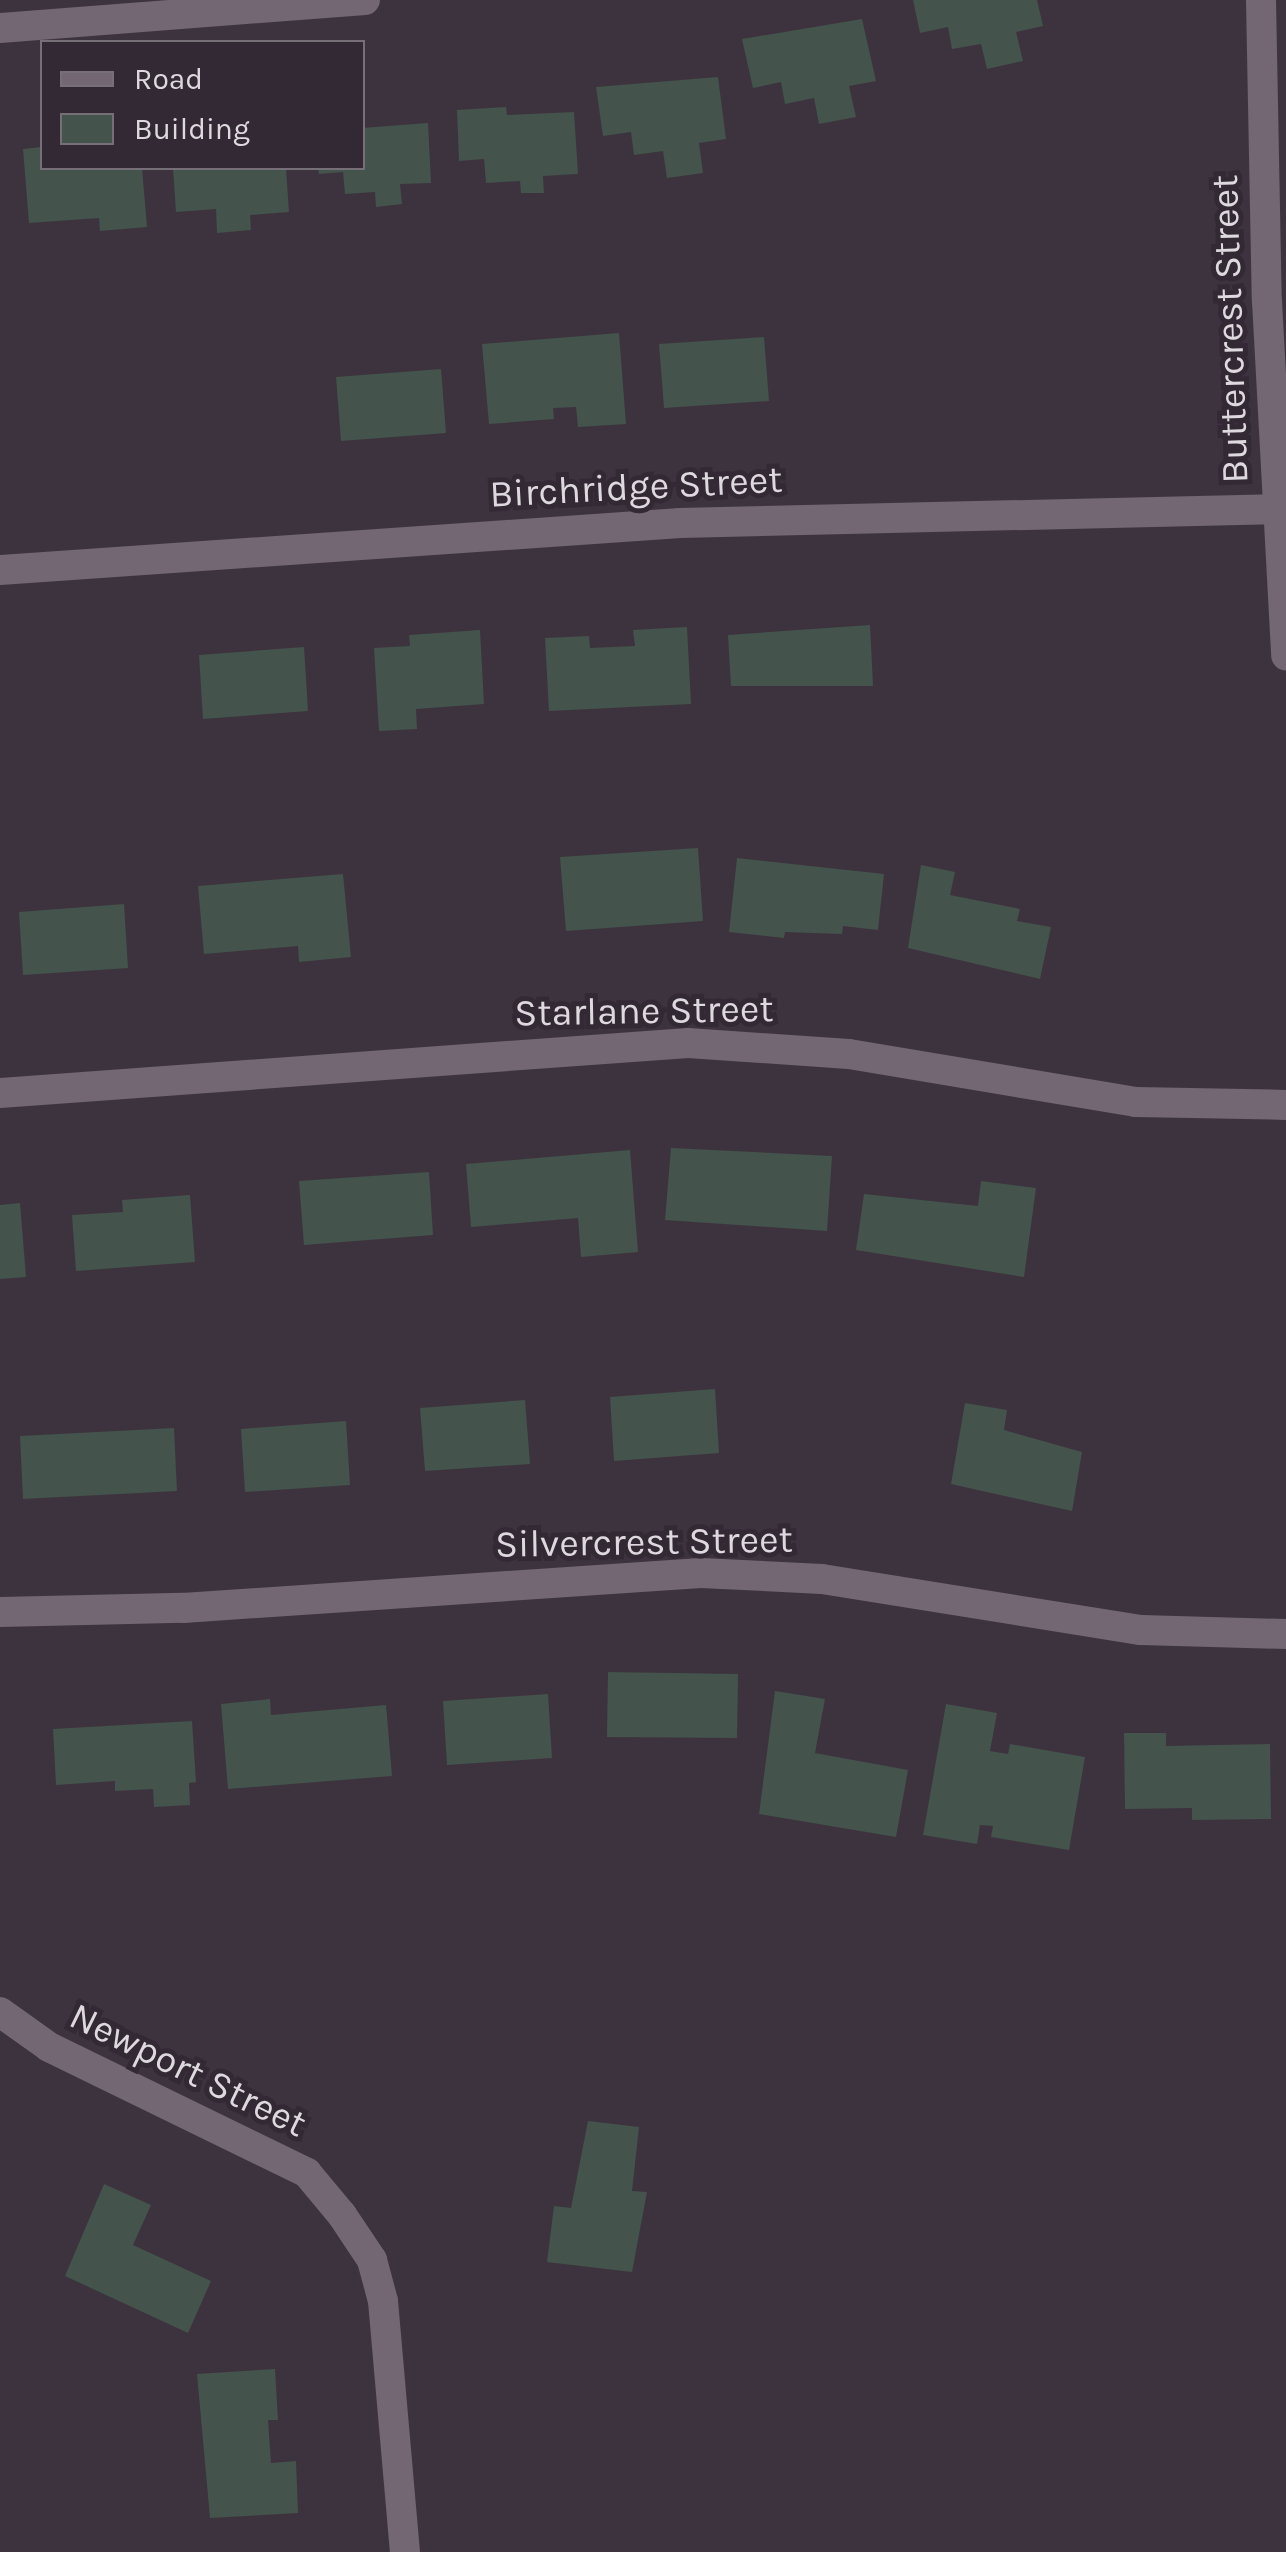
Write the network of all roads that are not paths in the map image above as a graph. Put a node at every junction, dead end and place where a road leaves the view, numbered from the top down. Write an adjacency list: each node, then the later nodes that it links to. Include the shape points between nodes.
1 (365, 0): 3 (street)
2 (1261, 0): 4 (street, Buttercrest Street)
3 (0, 28)
4 (1276, 215): 5 (street, Buttercrest Street)
5 (1277, 509): 6 (street, Birchridge Street, via 695,522); 7 (street, Buttercrest Street)
6 (0, 570)
7 (1286, 655)
8 (0, 1093): 9 (street, Starlane Street, via 688,1043 850,1054 1136,1102)
9 (1286, 1105)
10 (0, 1612): 11 (street, Silvercrest Street, via 183,1608 701,1573 822,1580 1141,1630)
11 (1286, 1634)
12 (0, 2012): 13 (street, Newport Street, via 49,2047 307,2173 342,2216 372,2260 383,2300)
13 (406, 2552)

